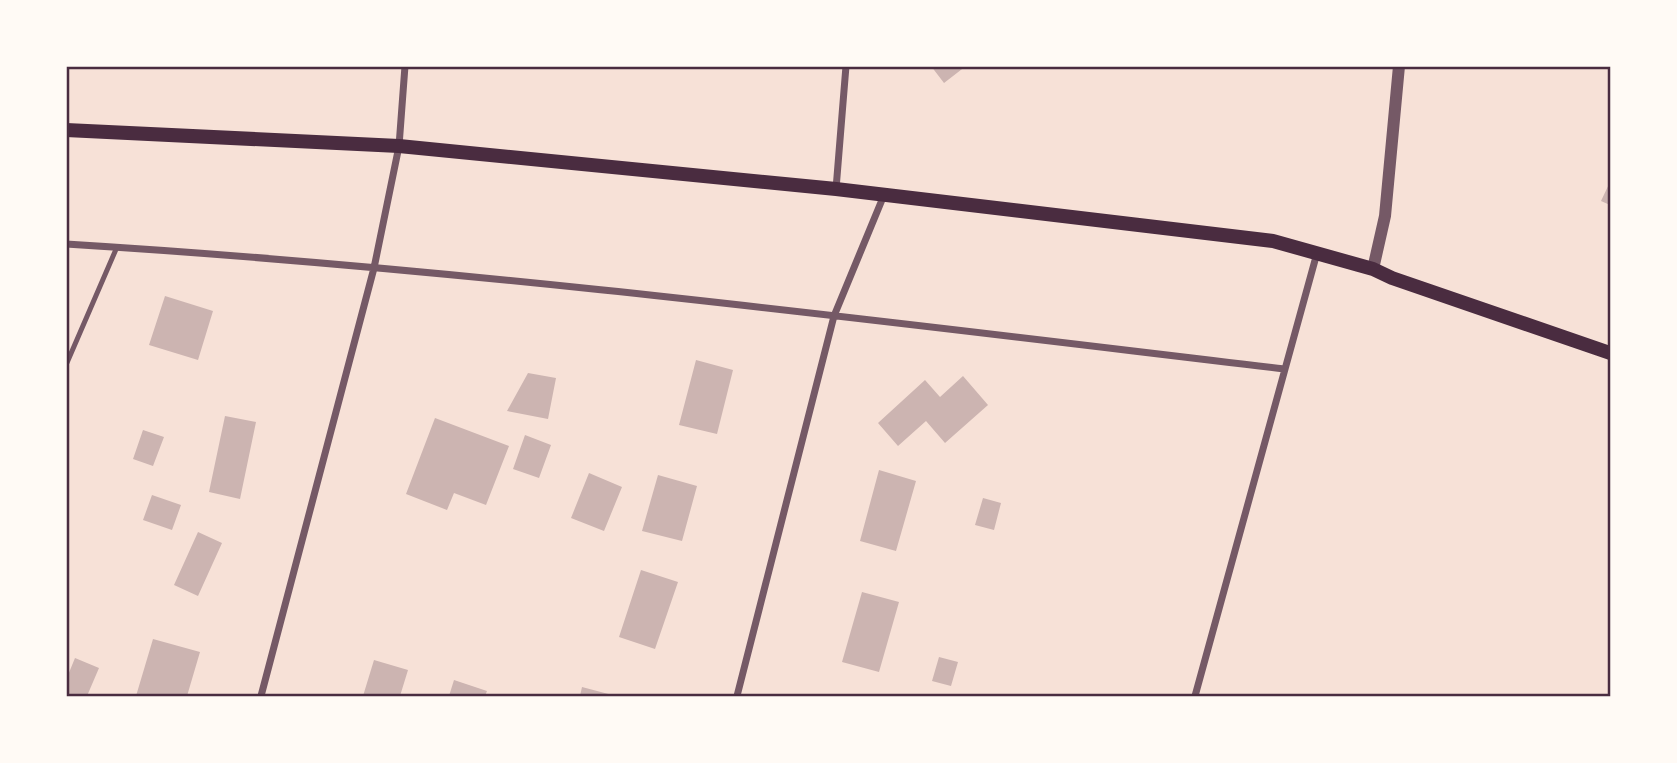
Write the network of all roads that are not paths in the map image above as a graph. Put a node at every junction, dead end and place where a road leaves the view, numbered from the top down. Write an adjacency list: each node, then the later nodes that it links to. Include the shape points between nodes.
1 (405, 66): 5 (street)
2 (846, 66): 6 (street)
3 (1399, 66): 12 (street, via 1385,216)
4 (66, 130): 5 (main road)
5 (400, 146): 6 (main road); 11 (street)
6 (836, 189): 7 (main road)
7 (884, 195): 10 (main road, via 1273,241); 13 (street)
8 (66, 244): 9 (street)
9 (117, 247): 11 (street); 15 (lane)
10 (1317, 253): 12 (main road); 16 (street)
11 (374, 268): 13 (street); 17 (street)
12 (1373, 269): 14 (main road)
13 (834, 316): 16 (street); 18 (street)
14 (1611, 353)
15 (66, 365)
16 (1285, 369): 19 (street)
17 (261, 696)
18 (737, 696)
19 (1195, 696)

